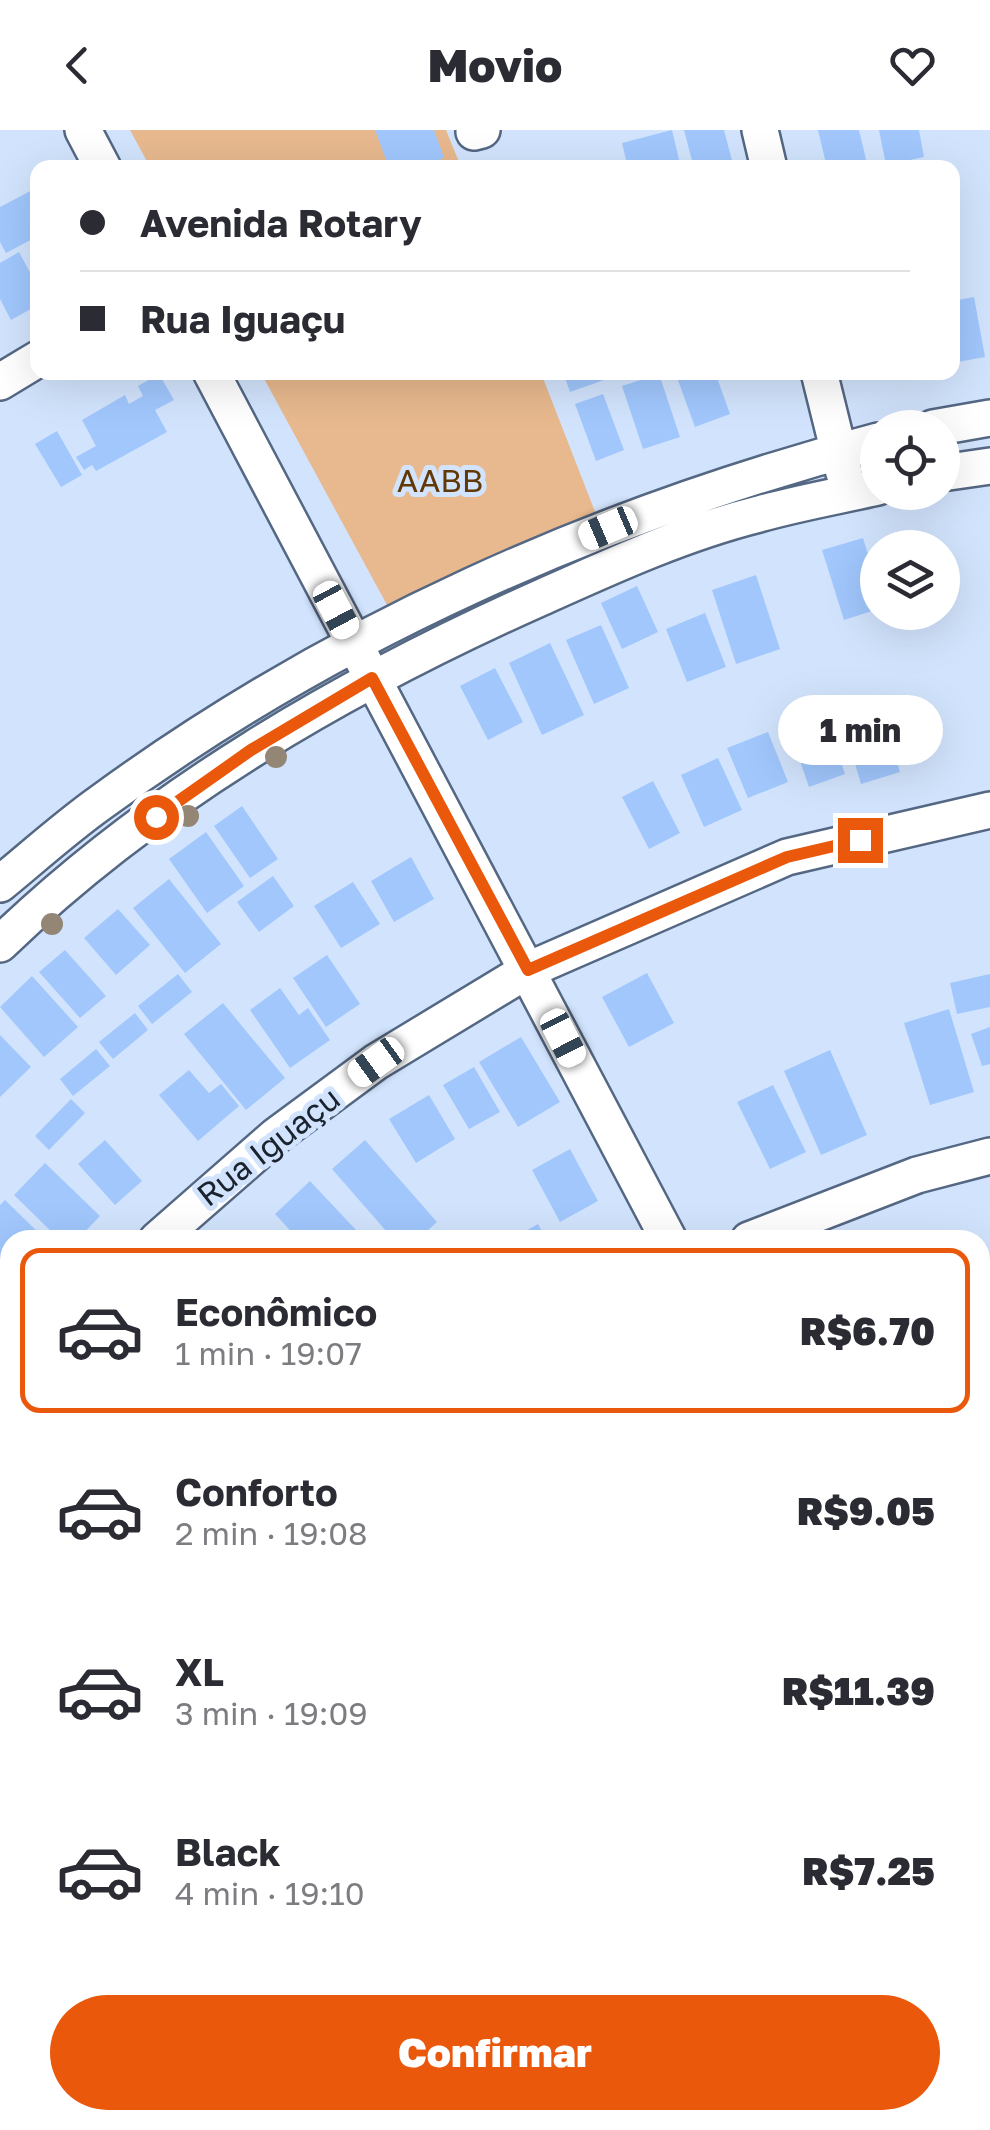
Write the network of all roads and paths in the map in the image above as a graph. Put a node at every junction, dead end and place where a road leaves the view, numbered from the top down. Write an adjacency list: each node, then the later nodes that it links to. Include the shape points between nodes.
1 (84, 130): 3 (street)
2 (760, 130): 4 (street)
3 (99, 160)
4 (767, 160)
5 (30, 364): 8 (street)
6 (215, 380): 17 (street)
7 (822, 380): 12 (street)
8 (0, 382)
9 (990, 418): 10 (street)
10 (960, 423)
11 (860, 446): 12 (street)
12 (839, 451): 15 (street); 17 (street, via 641,513)
13 (990, 466): 14 (street)
14 (960, 470)
15 (860, 484)
16 (860, 491): 18 (street, via 758,514 615,564)
17 (354, 644): 18 (street); 20 (street, via 128,784)
18 (372, 678): 21 (street, via 179,800); 22 (street)
19 (990, 810): 22 (street, Rua Iguaçu, via 787,857)
20 (0, 884)
21 (0, 944)
22 (528, 970): 24 (street, Rua Iguaçu, via 348,1083); 25 (street)
23 (990, 1156): 26 (street, via 917,1174)
24 (168, 1230)
25 (664, 1230)
26 (774, 1230)

